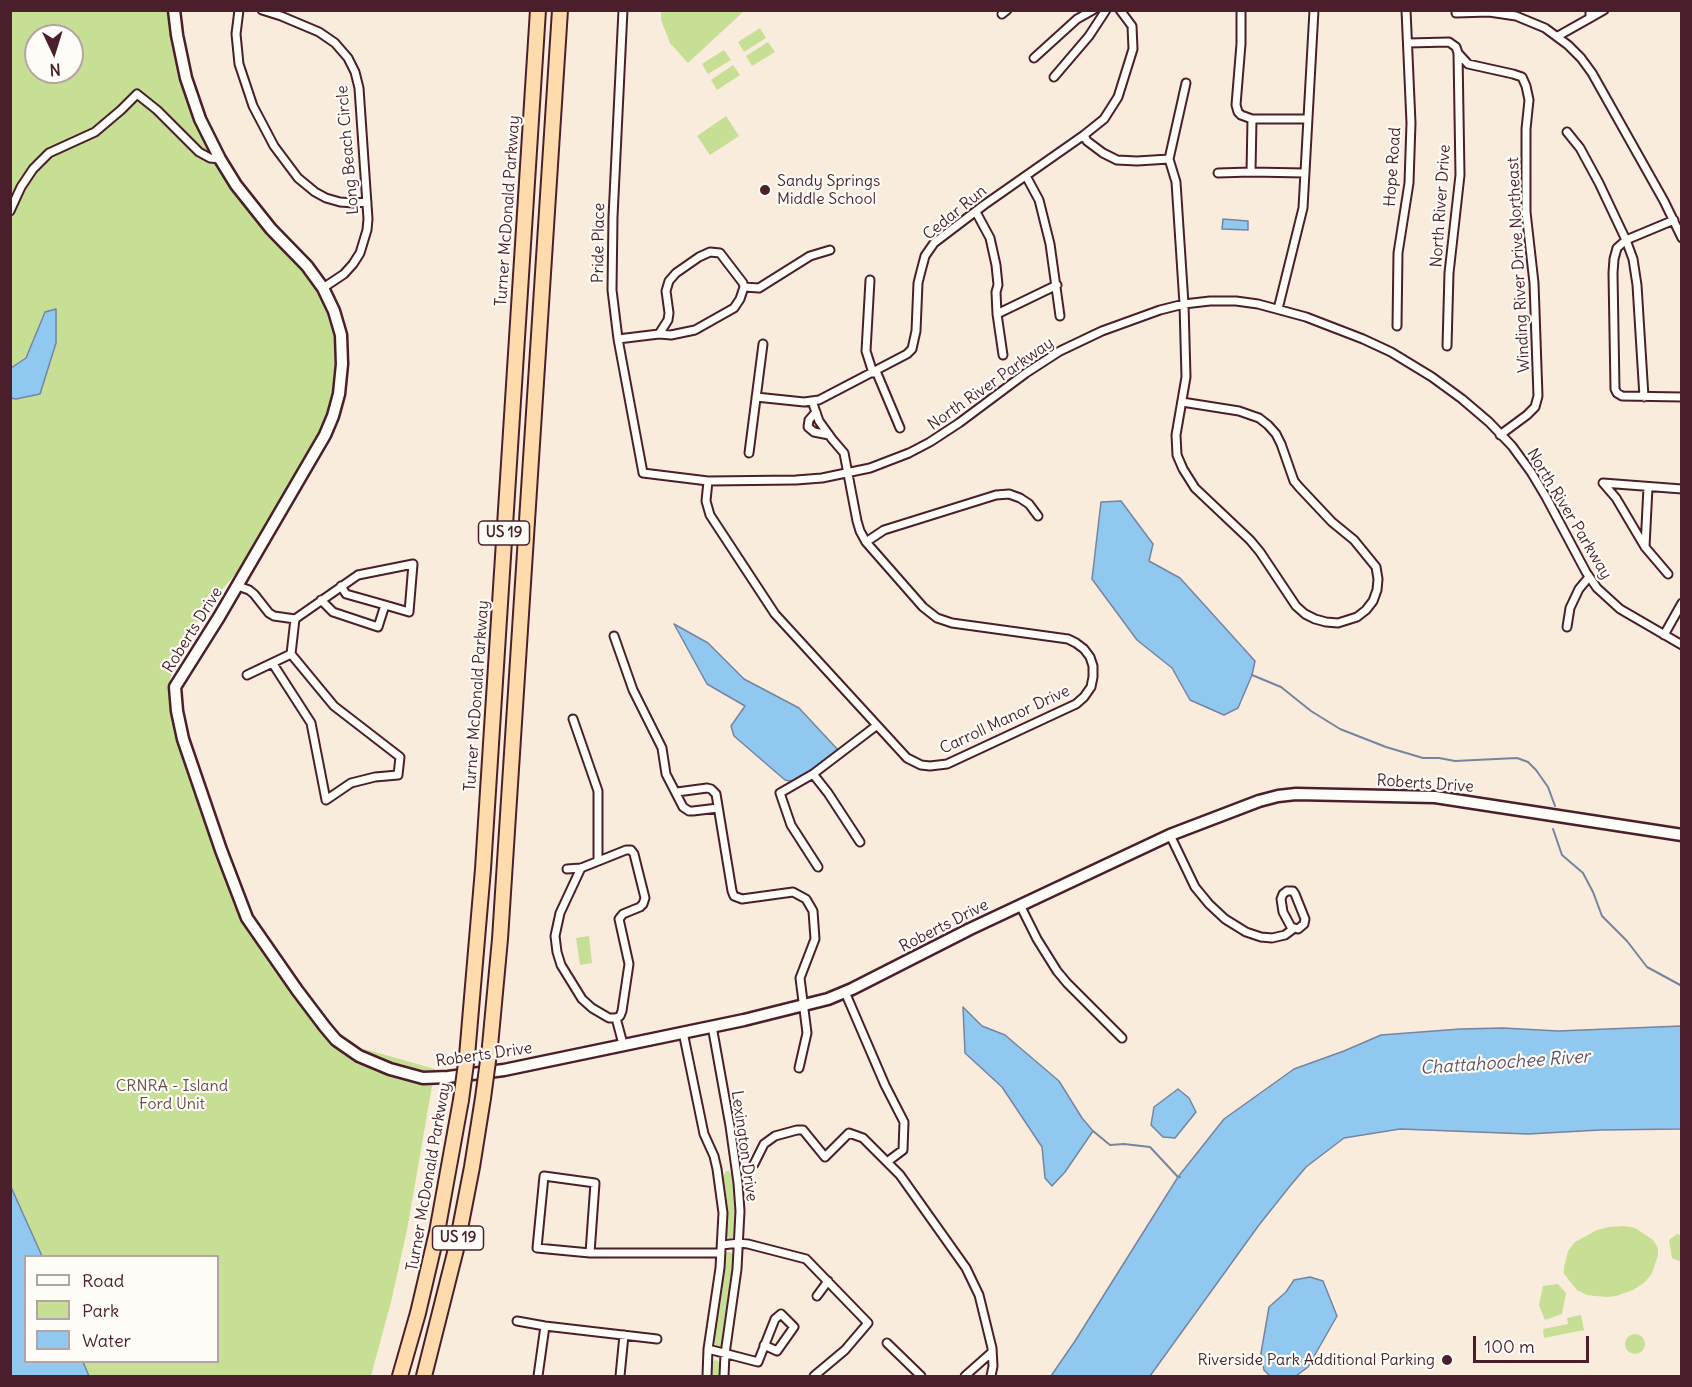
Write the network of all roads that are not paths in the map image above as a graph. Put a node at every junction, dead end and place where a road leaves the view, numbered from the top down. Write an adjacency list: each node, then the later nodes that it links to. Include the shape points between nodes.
1 (174, 10): 26 (street, Roberts Drive, via 186,78)
2 (239, 10): 32 (street, via 239,64 253,106 274,146 298,178 315,192 340,202)
3 (262, 10): 32 (street, Long Beach Circle, via 319,32 348,58 359,88)
4 (538, 10): 125 (highway, Turner McDonald Parkway / US 19, bridge, via 483,869 467,1056 433,1251)
5 (560, 10): 126 (highway, US 19, bridge, via 490,1046 456,1249)
6 (623, 10): 49 (street, Pride Place, via 612,228 612,290)
7 (1093, 10): 19 (street, via 1077,19)
8 (1106, 10): 20 (street)
9 (1120, 10): 25 (street, Cedar Run, via 1132,26 1133,49 1118,98 1104,120)
10 (1241, 10): 22 (street, via 1236,105 1241,116)
11 (1314, 10): 23 (street)
12 (1406, 10): 17 (street, Hope Road)
13 (1604, 10): 15 (street)
14 (1456, 12): 16 (street, via 1504,13 1531,21)
15 (1590, 14): 16 (street)
16 (1558, 36): 35 (street, via 1592,74)
17 (1408, 43): 18 (street, via 1449,42); 47 (street, Hope Road, via 1409,183 1398,253)
18 (1458, 53): 51 (street, North River Drive, via 1460,176 1449,273); 62 (street, Winding River Drive Northeast, via 1468,64 1522,77 1529,100 1526,212 1534,283 1538,396 1535,407)
19 (1034, 58)
20 (1054, 77)
21 (1186, 83): 27 (street)
22 (1252, 119): 23 (street); 28 (street)
23 (1308, 119): 30 (street)
24 (1566, 132): 37 (street, via 1585,156)
25 (1084, 135): 27 (street, via 1117,160); 31 (street, Cedar Run)
26 (220, 159): 33 (street, via 199,152 137,94 95,132 49,153 21,187); 42 (street, Roberts Drive, via 251,205)
27 (1169, 159): 43 (street, via 1176,182)
28 (1251, 172): 29 (street); 30 (street)
29 (1218, 173)
30 (1305, 173): 44 (street, via 1303,208)
31 (1026, 176): 34 (street, Cedar Run); 40 (street, via 1039,200)
32 (367, 202): 42 (street, Long Beach Circle, via 367,230 360,254 344,274)
33 (10, 212)
34 (976, 212): 45 (street, via 990,238 994,256); 53 (street, Cedar Run, via 934,243 925,256 918,283 912,349)
35 (1674, 220): 36 (street); 37 (street)
36 (1682, 238)
37 (1626, 240): 55 (street, via 1637,285); 55 (street, via 1617,248 1614,259 1615,389 1622,396)
38 (830, 250): 41 (street, via 810,256 759,288)
39 (870, 280): 53 (street, via 866,351)
40 (1057, 285): 45 (street); 46 (street)
41 (744, 287): 48 (street, via 734,308 724,315 695,330); 48 (street, via 720,253 699,257 669,281 668,320)
42 (323, 288): 74 (street, Roberts Drive, via 341,335 342,364 333,416)
43 (1184, 304): 44 (street, North River Parkway, via 1236,301); 58 (street, via 1186,377); 65 (street, North River Parkway, via 1130,319 1060,351 930,442 891,461)
44 (1278, 309): 62 (street, North River Parkway, via 1335,327 1390,352 1462,399)
45 (997, 314): 52 (street)
46 (1060, 316)
47 (1397, 326)
48 (659, 334): 49 (street)
49 (618, 339): 64 (street, Pride Place)
50 (763, 344): 54 (street)
51 (1447, 346)
52 (1003, 355)
53 (874, 372): 57 (street, Cedar Run); 60 (street)
54 (756, 397): 57 (street, Cedar Run); 63 (street)
55 (1644, 397): 56 (street)
56 (1682, 397)
57 (812, 401): 59 (street)
58 (1182, 402): 58 (street, via 1176,435 1177,455 1183,469 1195,488 1260,552 1296,606 1326,622 1357,617 1366,610 1377,590 1376,567 1299,487 1276,434 1259,418 1239,411)
59 (816, 412): 61 (street); 61 (street, via 808,420 808,427)
60 (900, 428)
61 (829, 435): 65 (street, via 844,453)
62 (1500, 435): 73 (street, North River Parkway, via 1531,472)
63 (749, 453)
64 (643, 473): 66 (street, North River Parkway)
65 (849, 474): 66 (street, North River Parkway, via 796,480); 70 (street, Carroll Manor Drive, via 856,521)
66 (708, 481): 88 (street, Carroll Manor Drive, via 706,501 710,515 775,614)
67 (1648, 487): 68 (street); 71 (street); 71 (street, via 1603,483)
68 (1682, 489)
69 (1038, 516): 70 (street, via 1020,498 996,495 884,530)
70 (866, 542): 88 (street, Carroll Manor Drive, via 937,618 1068,639 1090,657 1094,677 1091,687 1076,704 947,764 930,766 915,762)
71 (1645, 547): 72 (street)
72 (1668, 574)
73 (1589, 577): 80 (street, via 1570,609); 81 (street, North River Parkway, via 1620,609)
74 (238, 586): 79 (street, via 254,594 274,616); 107 (street, Roberts Drive, via 175,687 183,739 247,918 336,1040 359,1056 423,1078 504,1070)
75 (341, 586): 76 (street); 78 (street, via 346,594); 78 (street, via 358,574 413,564 409,612)
76 (321, 600): 78 (street, via 333,612 378,627); 79 (street)
77 (1682, 603): 81 (street)
78 (385, 605)
79 (295, 619): 84 (street)
80 (1567, 627)
81 (1664, 635): 83 (street, North River Parkway)
82 (614, 636): 90 (street, via 633,690 662,748 666,774)
83 (1682, 645)
84 (291, 654): 85 (street); 85 (street, via 334,706 400,757 398,775 351,783 326,800 311,723)
85 (273, 664): 86 (street)
86 (248, 675)
87 (573, 719): 95 (street, via 598,791)
88 (876, 726): 89 (street)
89 (813, 774): 94 (street); 96 (street, via 780,793 791,825)
90 (676, 792): 91 (street, via 689,811); 91 (street, via 711,789)
91 (718, 808): 102 (street, via 734,896 742,899 794,892 806,898 813,911 815,939 800,978)
92 (1170, 834): 93 (street, Roberts Drive, via 1259,801 1296,794 1435,797); 99 (street, Roberts Drive); 100 (street, via 1195,887 1225,919 1261,937 1285,935)
93 (1682, 835)
94 (860, 842)
95 (598, 861): 97 (street); 103 (street, via 631,850 645,898 644,904 619,919 628,964 622,1011)
96 (818, 867)
97 (580, 868): 98 (street); 103 (street, via 560,913 556,952 582,999 609,1018)
98 (567, 869)
99 (1020, 905): 101 (street, Roberts Drive); 106 (street, via 1057,971)
100 (1293, 929): 100 (street, via 1283,912 1281,899 1287,891 1295,894 1305,919 1301,927)
101 (845, 992): 102 (street, Roberts Drive); 109 (street, via 904,1122 903,1150)
102 (803, 1006): 104 (street, Roberts Drive); 108 (street, via 807,1033)
103 (616, 1018): 107 (street)
104 (711, 1026): 105 (street, Roberts Drive); 111 (street, Lexington Drive, via 738,1183)
105 (683, 1032): 107 (street, Roberts Drive); 112 (street, Lexington Drive, via 704,1134 718,1173)
106 (1122, 1038)
107 (623, 1044)
108 (799, 1068)
109 (887, 1162): 110 (street, via 863,1138 849,1133 825,1157 803,1130 797,1130 775,1136 764,1144); 123 (street, via 900,1174 966,1268 979,1295)
110 (754, 1164)
111 (739, 1243): 112 (street); 114 (street, via 806,1259); 124 (street, Lexington Drive)
112 (722, 1249): 113 (street); 122 (street, Lexington Drive)
113 (590, 1253): 113 (street, via 594,1183 544,1176 537,1248)
114 (828, 1281): 115 (street); 131 (street, via 868,1323)
115 (817, 1296)
116 (517, 1321): 117 (street)
117 (545, 1326): 118 (street); 127 (street)
118 (624, 1335): 119 (street); 128 (street)
119 (657, 1339)
120 (887, 1343): 132 (street)
121 (764, 1345): 121 (street, via 775,1319 781,1314 794,1327 777,1351); 124 (street, via 758,1362)
122 (708, 1349): 124 (street); 129 (street, Lexington Drive)
123 (992, 1352): 133 (street); 134 (street)
124 (725, 1354): 130 (street, Lexington Drive)
125 (400, 1377)
126 (424, 1377)
127 (538, 1377)
128 (620, 1377)
129 (707, 1377)
130 (724, 1377)
131 (814, 1377)
132 (921, 1377)
133 (964, 1377)
134 (991, 1377)

